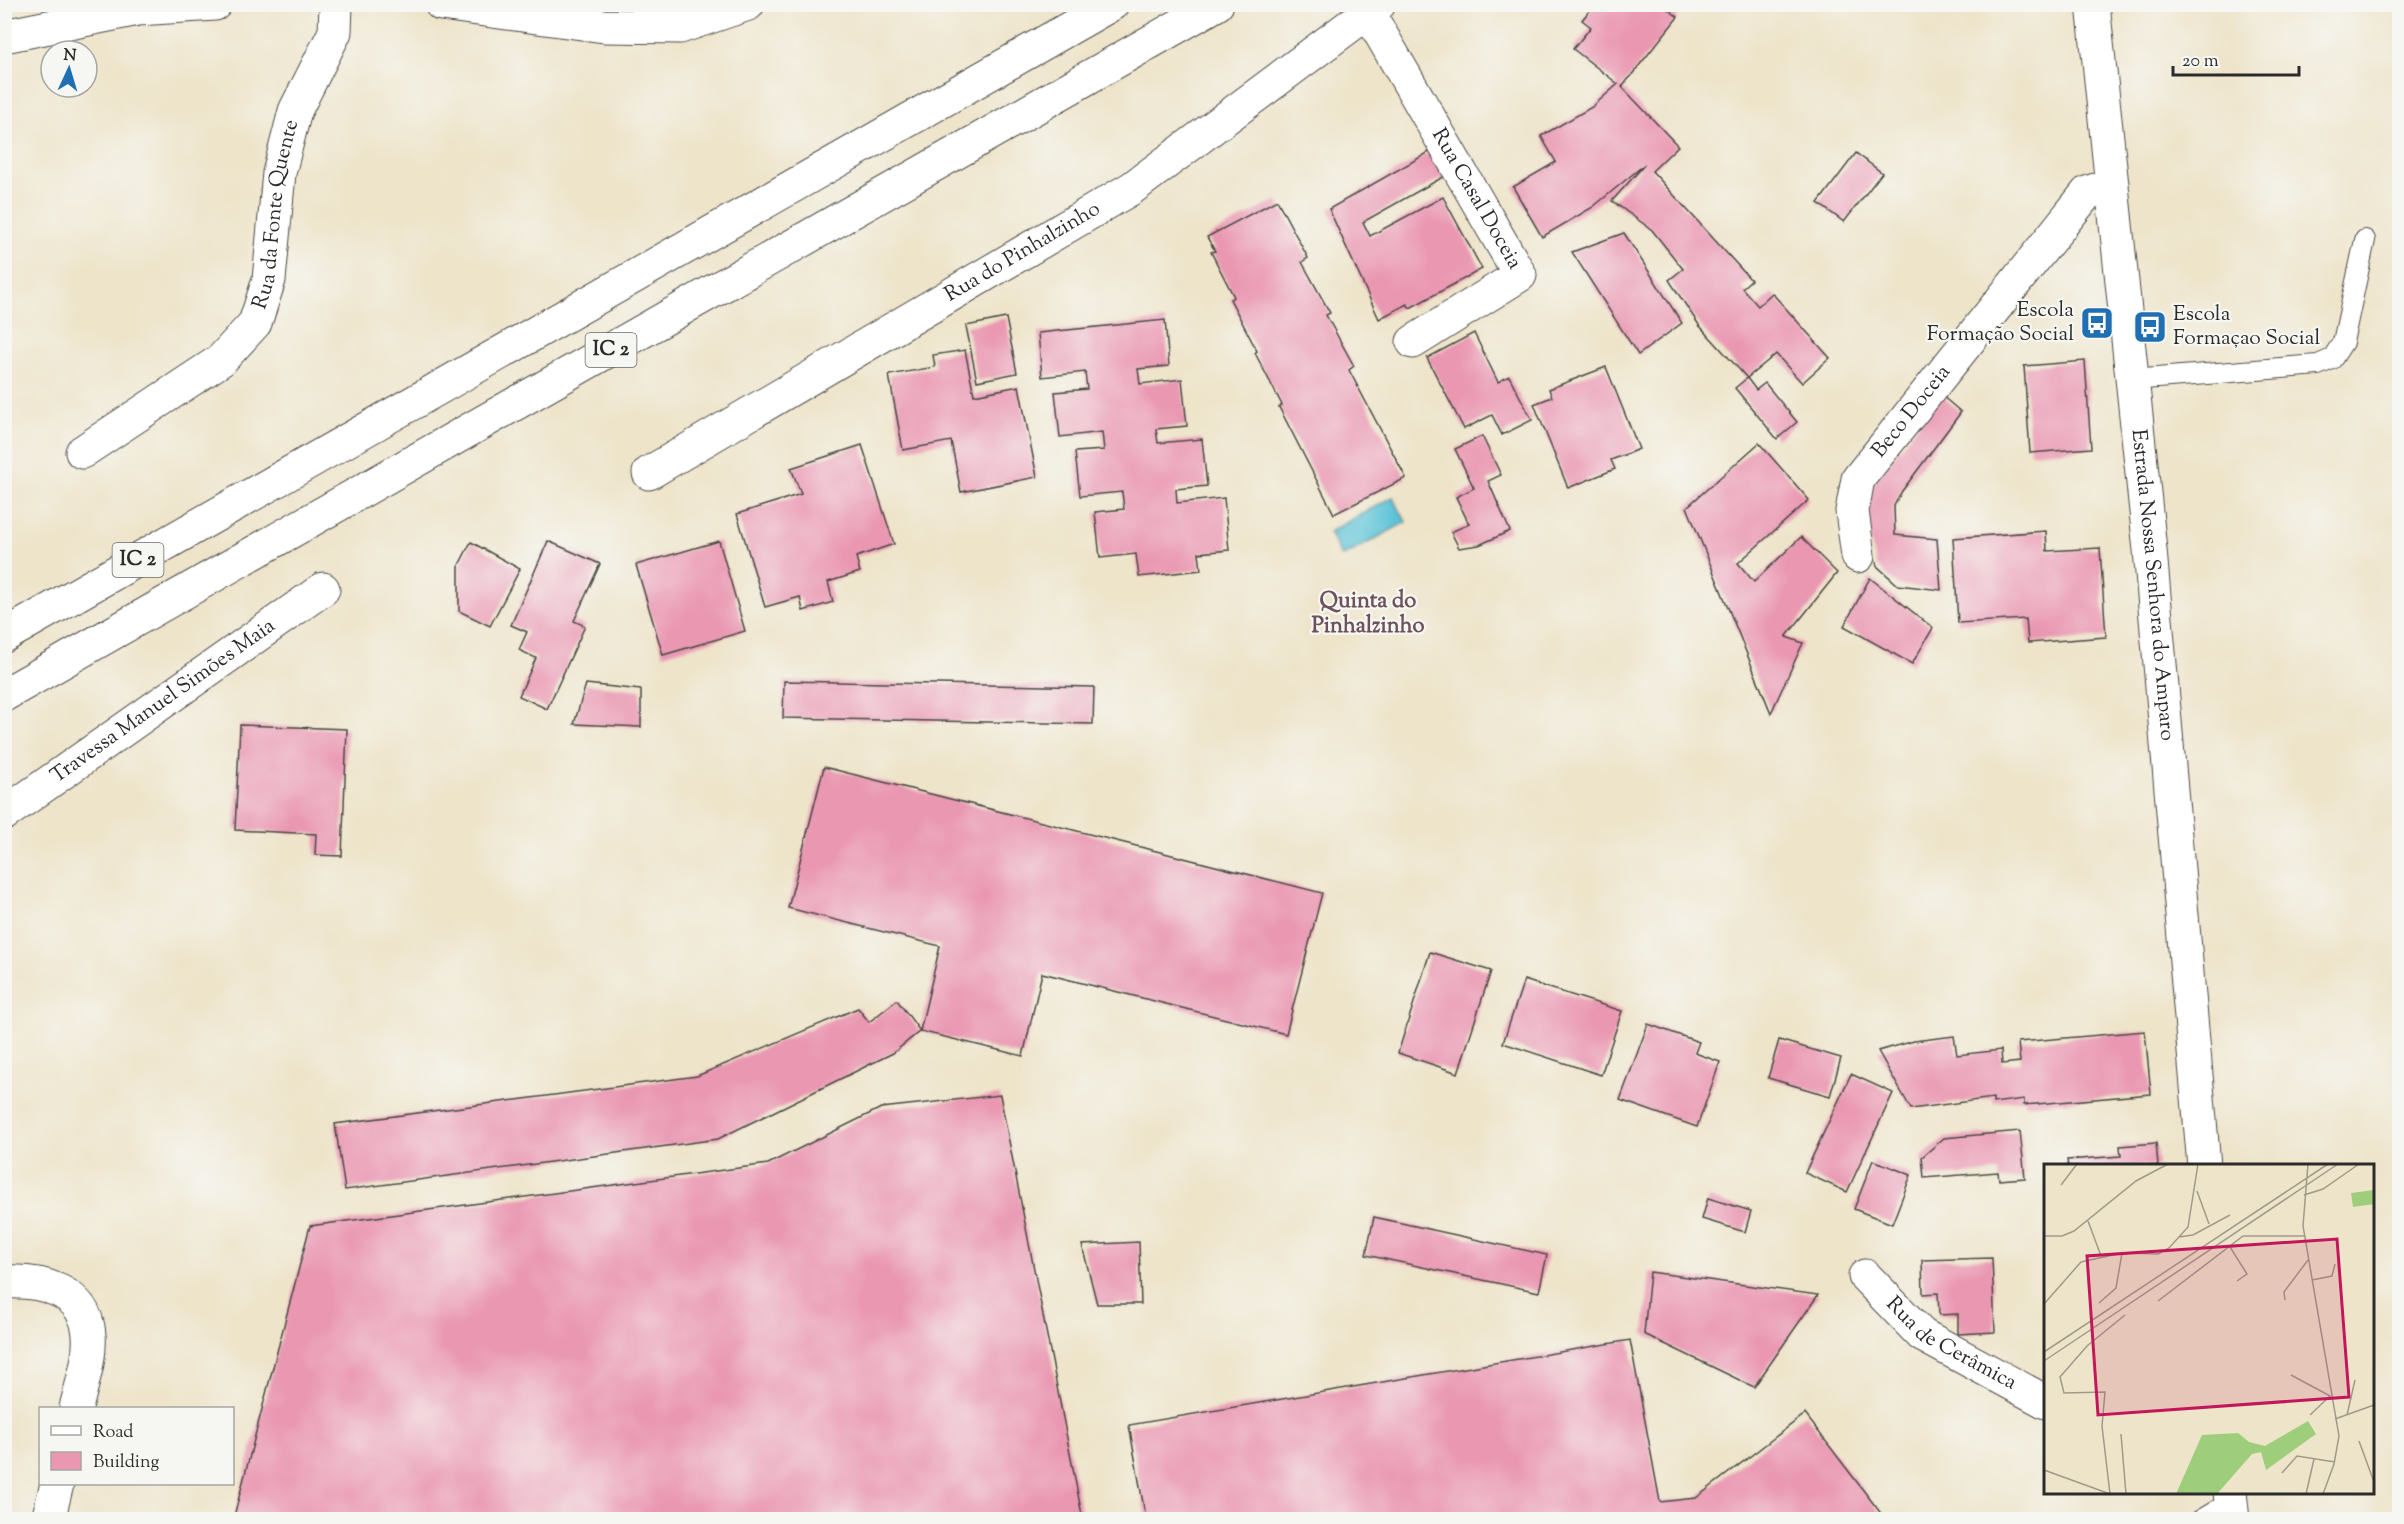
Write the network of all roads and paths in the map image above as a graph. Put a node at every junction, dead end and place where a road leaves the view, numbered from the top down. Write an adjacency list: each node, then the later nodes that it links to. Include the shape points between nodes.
1 (215, 4): 8 (main road)
2 (336, 4): 15 (main road, Rua da Fonte Quente, via 335,32 292,121 279,173 269,280 255,323 221,360)
3 (441, 4): 4 (main road, via 604,26 680,27)
4 (748, 4)
5 (1112, 4): 19 (main road, IC 2)
6 (1217, 4): 20 (main road, IC 2)
7 (2093, 4): 11 (main road, Estrada Nossa Senhora do Amparo)
8 (138, 7): 10 (main road)
9 (1373, 8): 13 (main road, Rua Casal Doceia, via 1520,275); 16 (main road, Rua do Pinhalzinho, via 1132,188)
10 (4, 36)
11 (2112, 184): 14 (main road, Estrada Nossa Senhora do Amparo); 17 (main road, Beco Doceia, via 2087,193 1858,479 1852,511)
12 (2365, 240): 14 (lane, via 2343,342 2332,359 2318,365)
13 (1413, 342)
14 (2133, 380): 22 (main road, Estrada Nossa Senhora do Amparo)
15 (82, 452)
16 (649, 472)
17 (1858, 556)
18 (322, 589): 21 (main road, Travessa Manuel Simões Maia)
19 (4, 636)
20 (4, 695)
21 (4, 814)
22 (2204, 1164)
23 (1865, 1276): 25 (main road, Rua de Cerâmica, via 1922,1335)
24 (4, 1282): 26 (main road, via 45,1284 70,1296 83,1313 89,1335)
25 (2044, 1401)
26 (76, 1407)
27 (57, 1485): 29 (main road)
28 (2227, 1502): 30 (lane)
29 (48, 1520)
30 (2200, 1520)

